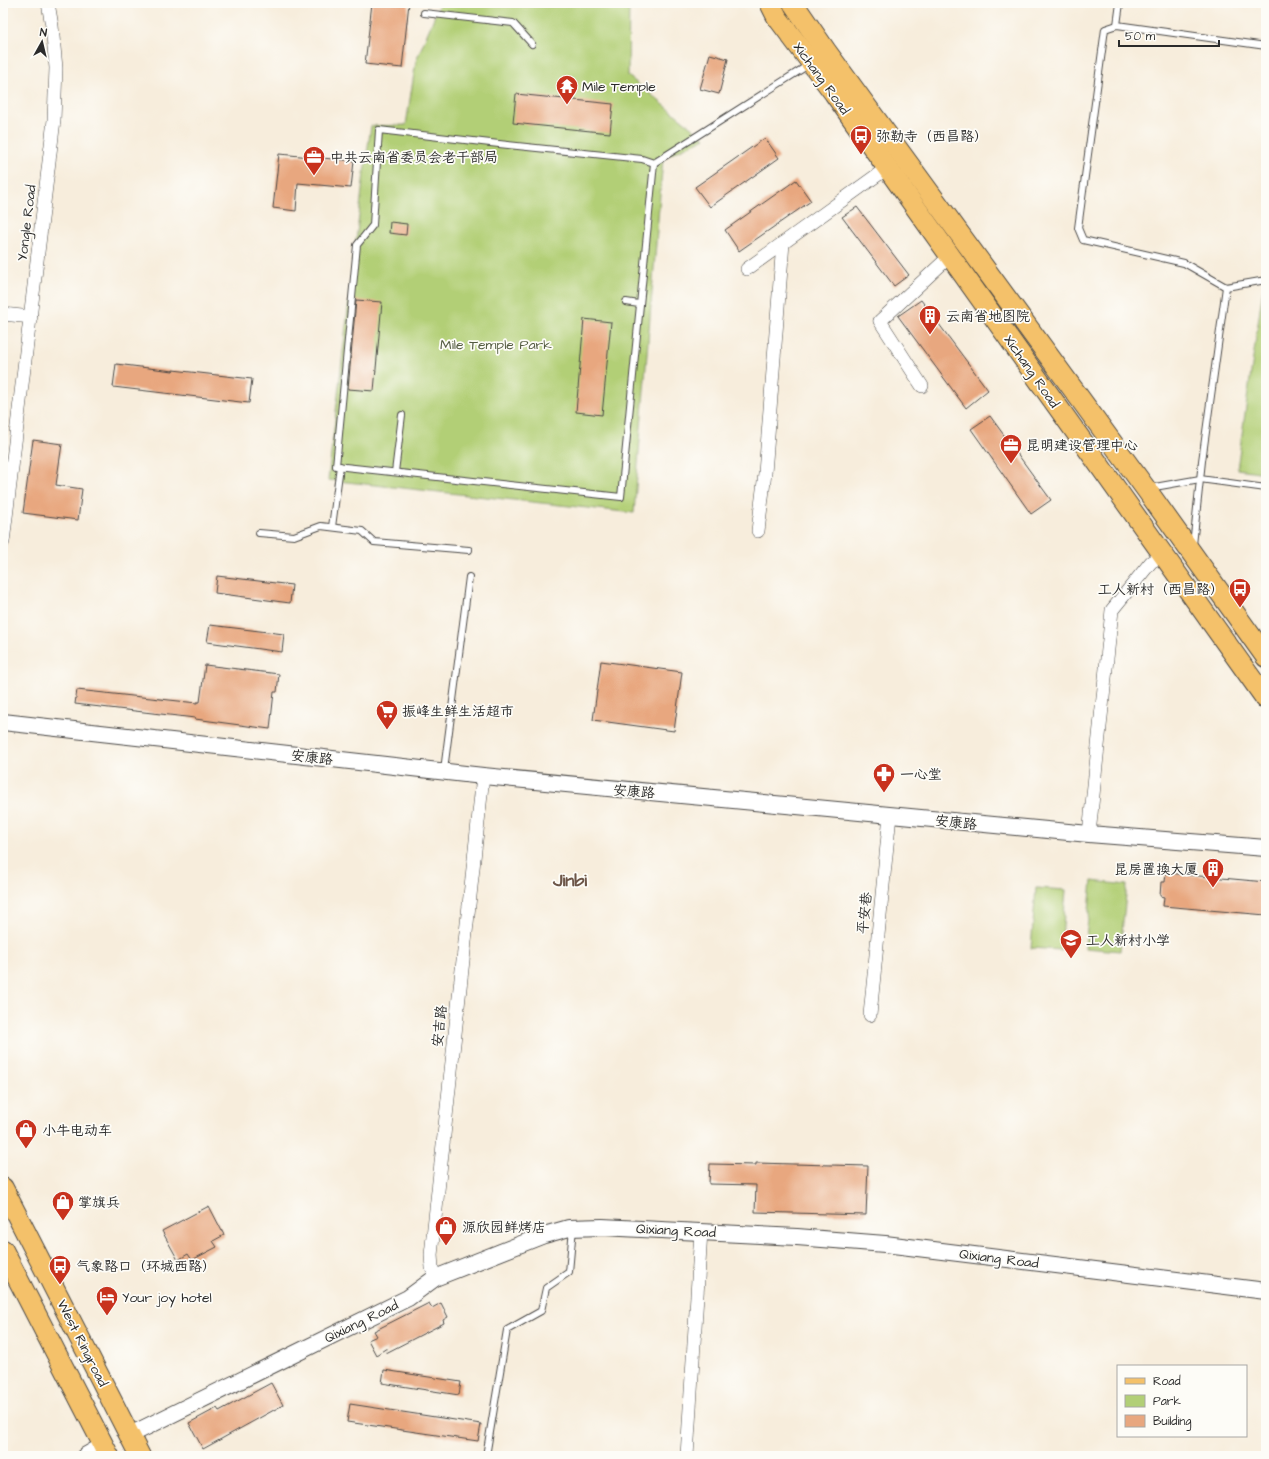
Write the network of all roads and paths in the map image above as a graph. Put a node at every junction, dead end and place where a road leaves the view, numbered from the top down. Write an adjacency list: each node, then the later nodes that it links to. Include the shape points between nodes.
1 (48, 3): 20 (street, Yongle Road, via 56,68 54,120)
2 (770, 3): 9 (main road, Xichang Road, via 777,17)
3 (793, 3): 27 (main road, Xichang Road, via 826,52)
4 (1120, 3): 6 (lane)
5 (424, 13): 7 (lane, via 513,23)
6 (1117, 25): 8 (lane); 16 (lane, via 1105,29 1078,228 1083,240 1184,262)
7 (532, 44)
8 (1266, 46)
9 (812, 63): 10 (lane); 11 (main road, Xichang Road)
10 (654, 163): 18 (lane); 23 (lane, via 642,159 379,130 373,225 357,245 336,466)
11 (887, 168): 12 (street); 13 (main road, Xichang Road)
12 (783, 243): 14 (street); 29 (street)
13 (950, 256): 21 (street, via 880,321); 34 (main road, Xichang Road)
14 (747, 270)
15 (1266, 280): 16 (lane)
16 (1226, 287): 25 (lane)
17 (626, 302): 18 (lane)
18 (639, 304): 24 (lane, via 620,497)
19 (3, 314): 20 (street)
20 (31, 317): 31 (street, Yongle Road)
21 (922, 386)
22 (402, 416): 24 (lane)
23 (340, 466): 24 (lane); 28 (lane)
24 (395, 472)
25 (1200, 479): 26 (lane); 27 (lane); 33 (lane)
26 (1266, 488)
27 (1146, 489): 33 (main road, Xichang Road)
28 (332, 527): 30 (lane, via 321,526 294,536); 32 (lane, via 362,531 374,542)
29 (758, 531)
30 (259, 533)
31 (3, 542)
32 (469, 550)
33 (1192, 553): 36 (main road, Xichang Road)
34 (1163, 555): 37 (main road, Xichang Road); 42 (street, via 1151,562 1112,610)
35 (469, 577): 39 (lane)
36 (1266, 657)
37 (1266, 699)
38 (3, 722): 39 (street, 安康路)
39 (443, 772): 40 (street, 安康路)
40 (483, 776): 41 (street, 安康路); 49 (street, 安吉路, via 431,1254)
41 (890, 815): 42 (street, 安康路); 44 (street, 平安巷)
42 (1088, 834): 43 (street, 安康路)
43 (1266, 848)
44 (870, 1015)
45 (3, 1188): 51 (main road, West Ringroad)
46 (573, 1228): 47 (street, Qixiang Road); 49 (street, Qixiang Road, via 544,1234); 55 (lane, via 569,1272 546,1288 542,1311 507,1330)
47 (701, 1231): 50 (street, Qixiang Road, via 885,1244); 56 (street)
48 (3, 1250): 52 (main road, West Ringroad)
49 (435, 1278): 51 (street, Qixiang Road, via 408,1298)
50 (1266, 1291)
51 (130, 1434): 54 (main road, West Ringroad)
52 (106, 1451): 53 (street)
53 (85, 1456)
54 (140, 1456)
55 (486, 1456)
56 (687, 1456)

